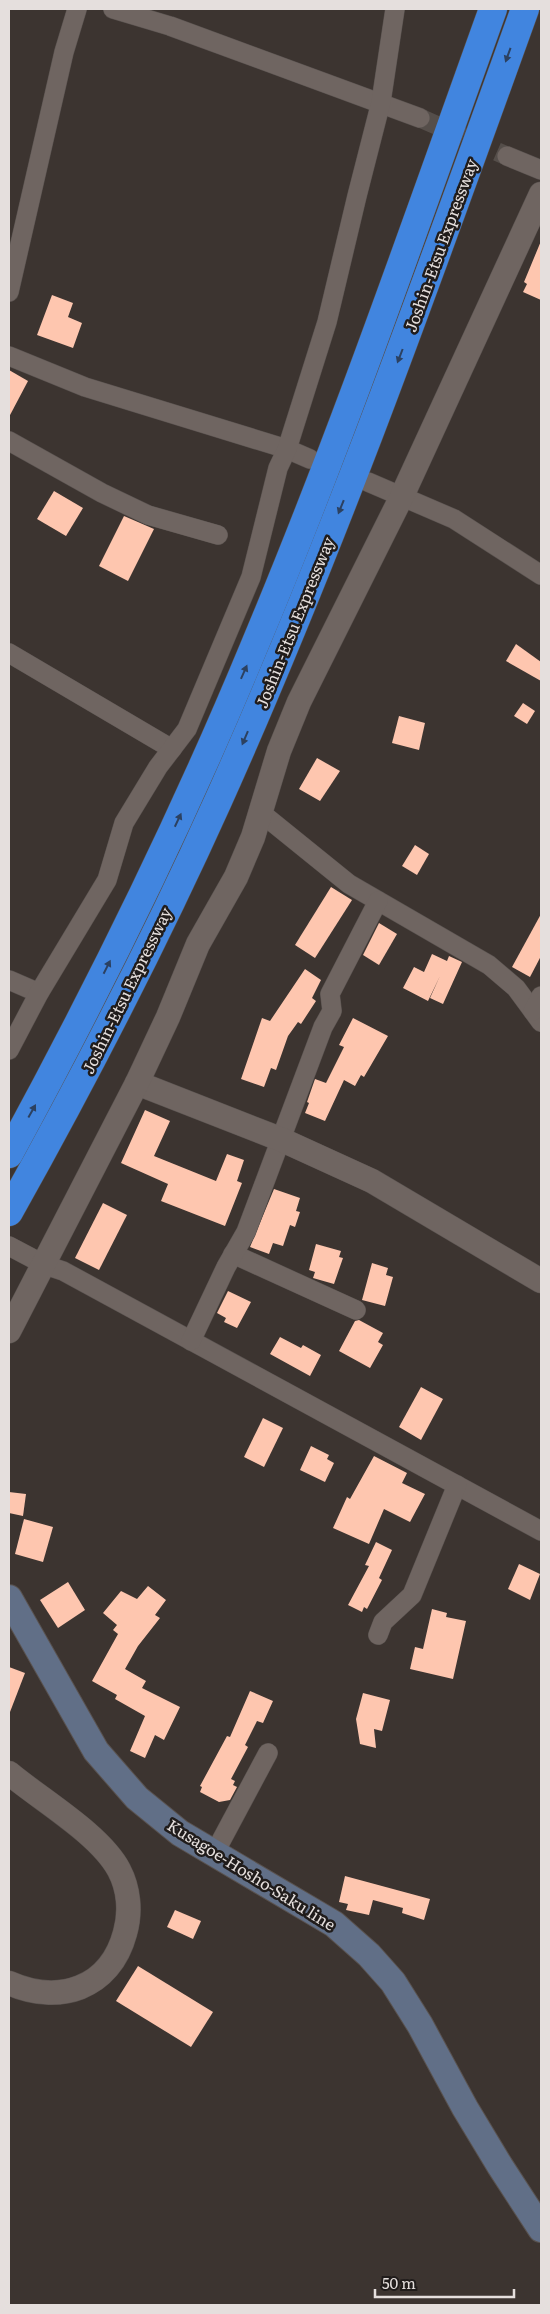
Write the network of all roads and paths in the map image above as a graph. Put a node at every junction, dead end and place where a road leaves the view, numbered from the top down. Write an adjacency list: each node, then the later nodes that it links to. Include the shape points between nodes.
1 (77, 9): 11 (street, via 64,52)
2 (112, 9): 6 (street, via 170,26)
3 (395, 9): 6 (street)
4 (493, 9): 30 (highway, Joshin-Etsu Expressway, one-way to 4, via 127,929 250,657 378,330)
5 (525, 9): 31 (highway, Joshin-Etsu Expressway, one-way to 31, via 404,344 281,656 217,803 150,942 81,1081)
6 (382, 102): 7 (street); 14 (street, via 327,322)
7 (420, 118)
8 (507, 156): 9 (street)
9 (541, 170)
10 (541, 194): 17 (street)
11 (9, 292)
12 (9, 356): 14 (street, via 85,387)
13 (9, 441): 18 (street, via 148,515)
14 (287, 449): 15 (street); 21 (street, via 278,468 251,577 187,729)
15 (310, 459)
16 (368, 482): 17 (street)
17 (402, 496): 19 (street, via 454,519); 22 (street, via 296,710)
18 (218, 535)
19 (541, 575)
20 (9, 653): 21 (street)
21 (172, 749): 25 (street, via 124,823 107,880)
22 (260, 812): 23 (street, via 348,884); 28 (street, via 236,877 198,944)
23 (378, 901): 26 (street, via 489,965); 29 (street, via 330,994 332,1011)
24 (9, 980): 25 (street)
25 (40, 993): 27 (street)
26 (538, 1010)
27 (9, 1050)
28 (137, 1083): 29 (street); 34 (street)
29 (280, 1139): 33 (street, via 246,1232); 35 (street, via 389,1190)
30 (9, 1154)
31 (9, 1212)
32 (9, 1246): 34 (street)
33 (233, 1254): 36 (street); 38 (street)
34 (39, 1262): 37 (street); 38 (street, via 63,1271)
35 (541, 1281)
36 (356, 1310)
37 (9, 1332)
38 (191, 1341): 39 (street)
39 (457, 1485): 40 (street); 42 (street, via 412,1595 383,1622)
40 (541, 1531)
41 (9, 1598): 45 (main road, Kusagoe-Hosho-Saku line, via 101,1758 138,1798)
42 (378, 1635)
43 (268, 1753): 45 (street)
44 (9, 1773): 46 (street, via 109,1855 119,1870 129,1905 127,1925 116,1957 94,1980 66,1992 52,1993 36,1992)
45 (214, 1854): 47 (main road, Kusagoe-Hosho-Saku line, via 334,1924 379,1967 420,2025 465,2108)
46 (9, 1983)
47 (541, 2229)

